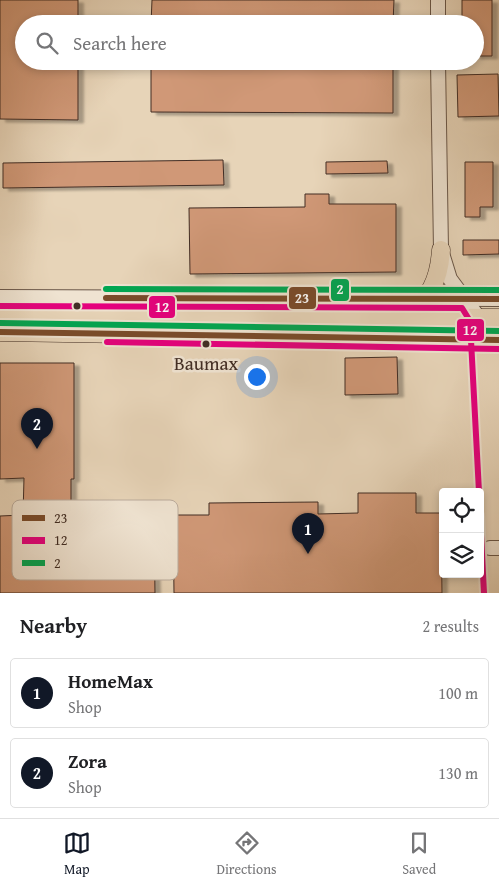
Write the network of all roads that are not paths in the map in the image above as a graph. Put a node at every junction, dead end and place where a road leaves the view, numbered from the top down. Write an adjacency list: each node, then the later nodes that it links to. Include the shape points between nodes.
1 (438, 0): 2 (street)
2 (438, 15)
3 (438, 70): 4 (street)
4 (441, 250): 6 (main road, via 440,269); 7 (street, via 450,279)
5 (0, 297): 6 (street)
6 (425, 299): 7 (street); 10 (main road)
7 (467, 299): 8 (street); 11 (street)
8 (499, 299)
9 (0, 314): 10 (main road)
10 (406, 317): 11 (main road)
11 (479, 318): 12 (main road); 14 (street)
12 (499, 318)
13 (0, 332): 14 (main road)
14 (480, 340): 15 (main road)
15 (499, 340)

